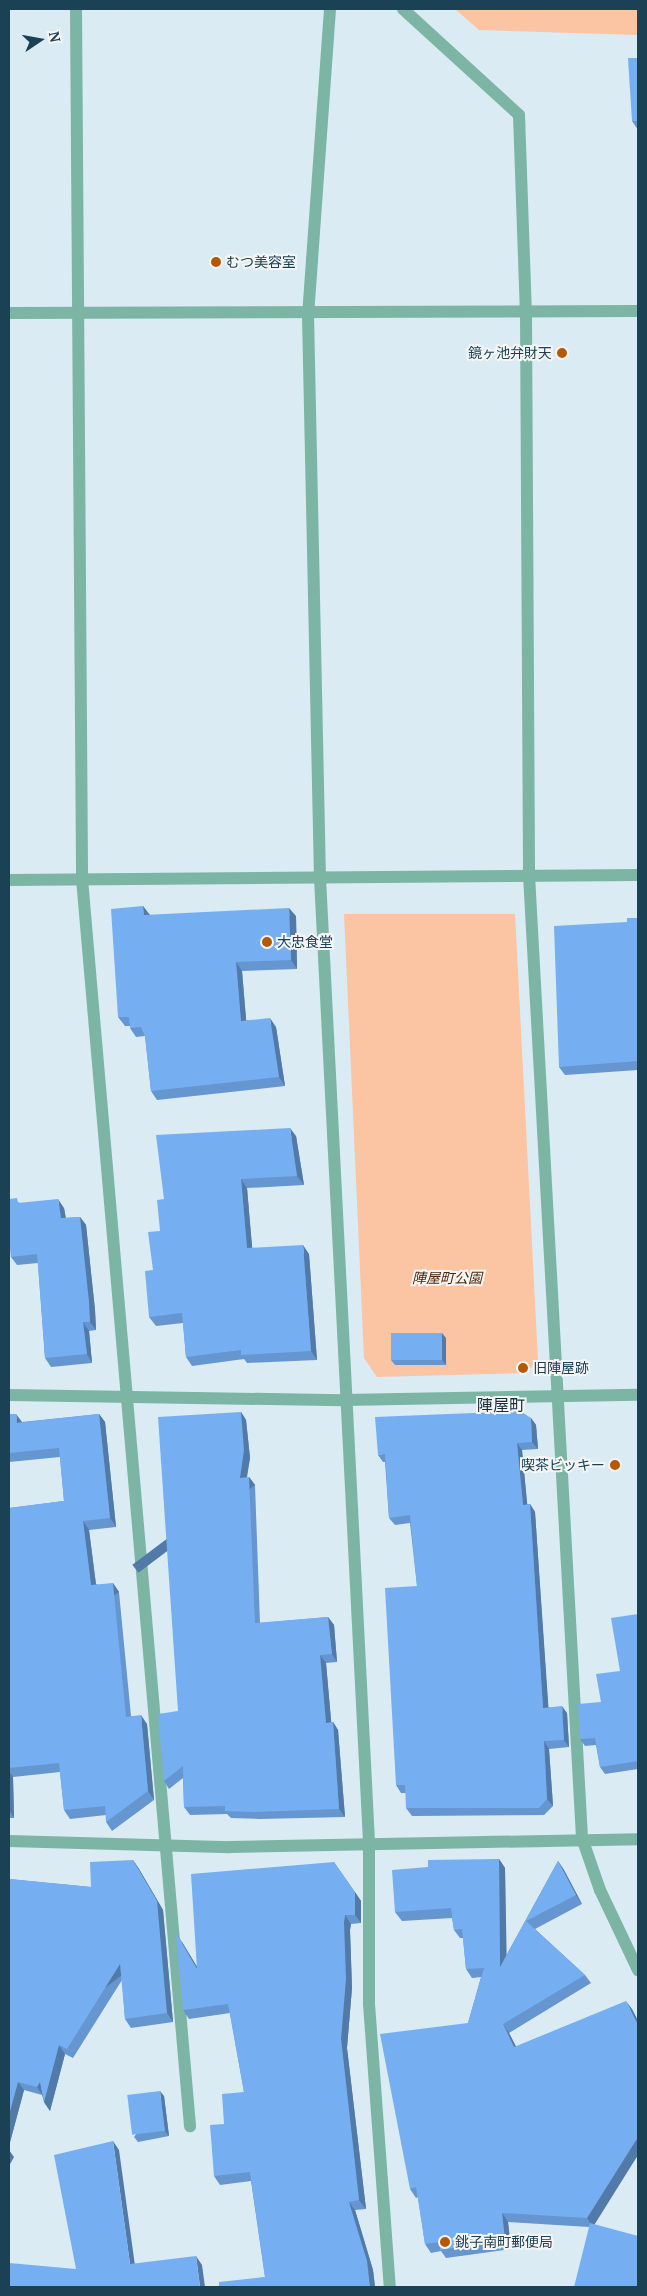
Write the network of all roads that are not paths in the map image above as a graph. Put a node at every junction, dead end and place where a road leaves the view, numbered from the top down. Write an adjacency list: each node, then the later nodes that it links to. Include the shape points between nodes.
1 (76, 9): 7 (street)
2 (330, 9): 8 (street)
3 (403, 9): 6 (street, via 519,115)
4 (638, 311): 6 (street)
5 (9, 313): 7 (street)
6 (526, 313): 8 (street); 9 (street)
7 (78, 314): 8 (street); 12 (street)
8 (308, 315): 11 (street)
9 (529, 875): 10 (street); 11 (street); 17 (street)
10 (638, 875)
11 (320, 878): 12 (street); 18 (street)
12 (82, 879): 13 (street); 15 (street)
13 (9, 880)
14 (9, 1394): 15 (street)
15 (126, 1394): 18 (street); 23 (street)
16 (638, 1395): 17 (street)
17 (559, 1396): 18 (street); 19 (street)
18 (343, 1400): 22 (street)
19 (582, 1838): 20 (street); 22 (street); 24 (street, via 600,1890)
20 (638, 1839)
21 (9, 1841): 23 (street)
22 (369, 1842): 23 (street); 26 (street, via 369,2004)
23 (163, 1847): 25 (street)
24 (638, 1970)
25 (190, 2126)
26 (390, 2287)

